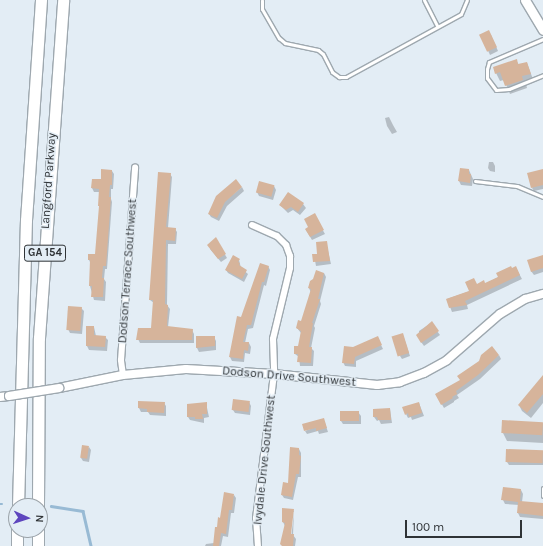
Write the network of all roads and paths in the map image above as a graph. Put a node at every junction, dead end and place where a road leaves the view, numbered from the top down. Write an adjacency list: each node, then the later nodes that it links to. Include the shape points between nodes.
1 (41, 0): 21 (highway, Langford Parkway / GA 154, via 26,220)
2 (63, 0): 22 (highway, Langford Parkway / GA 154, via 39,338)
3 (262, 0): 7 (lane, via 262,9 279,38 285,43 318,50 323,54 332,72 339,77 346,77)
4 (424, 0): 7 (lane)
5 (467, 0): 7 (lane, via 461,14)
6 (525, 0): 8 (main road)
7 (437, 26)
8 (543, 30)
9 (543, 39): 10 (lane, via 489,62 487,78 496,90 509,89)
10 (543, 75)
11 (135, 168): 17 (street, Dodson Terrace Southwest, via 121,360)
12 (475, 181): 13 (lane, via 516,186)
13 (543, 197)
14 (252, 225): 16 (street, Ivydale Drive Southwest, via 277,236 286,246 290,256 290,268 273,339)
15 (543, 294): 16 (street, Dodson Drive Southwest, via 525,299 500,314 447,360 424,373 400,382 376,385)
16 (274, 374): 17 (street, Dodson Drive Southwest, via 186,369); 23 (street, Ivydale Drive Southwest, via 256,518)
17 (123, 375): 18 (street, Dodson Drive Southwest, bridge)
18 (0, 398)
19 (543, 488): 20 (lane)
20 (543, 496)
21 (18, 498)
22 (38, 498)
23 (258, 546)

